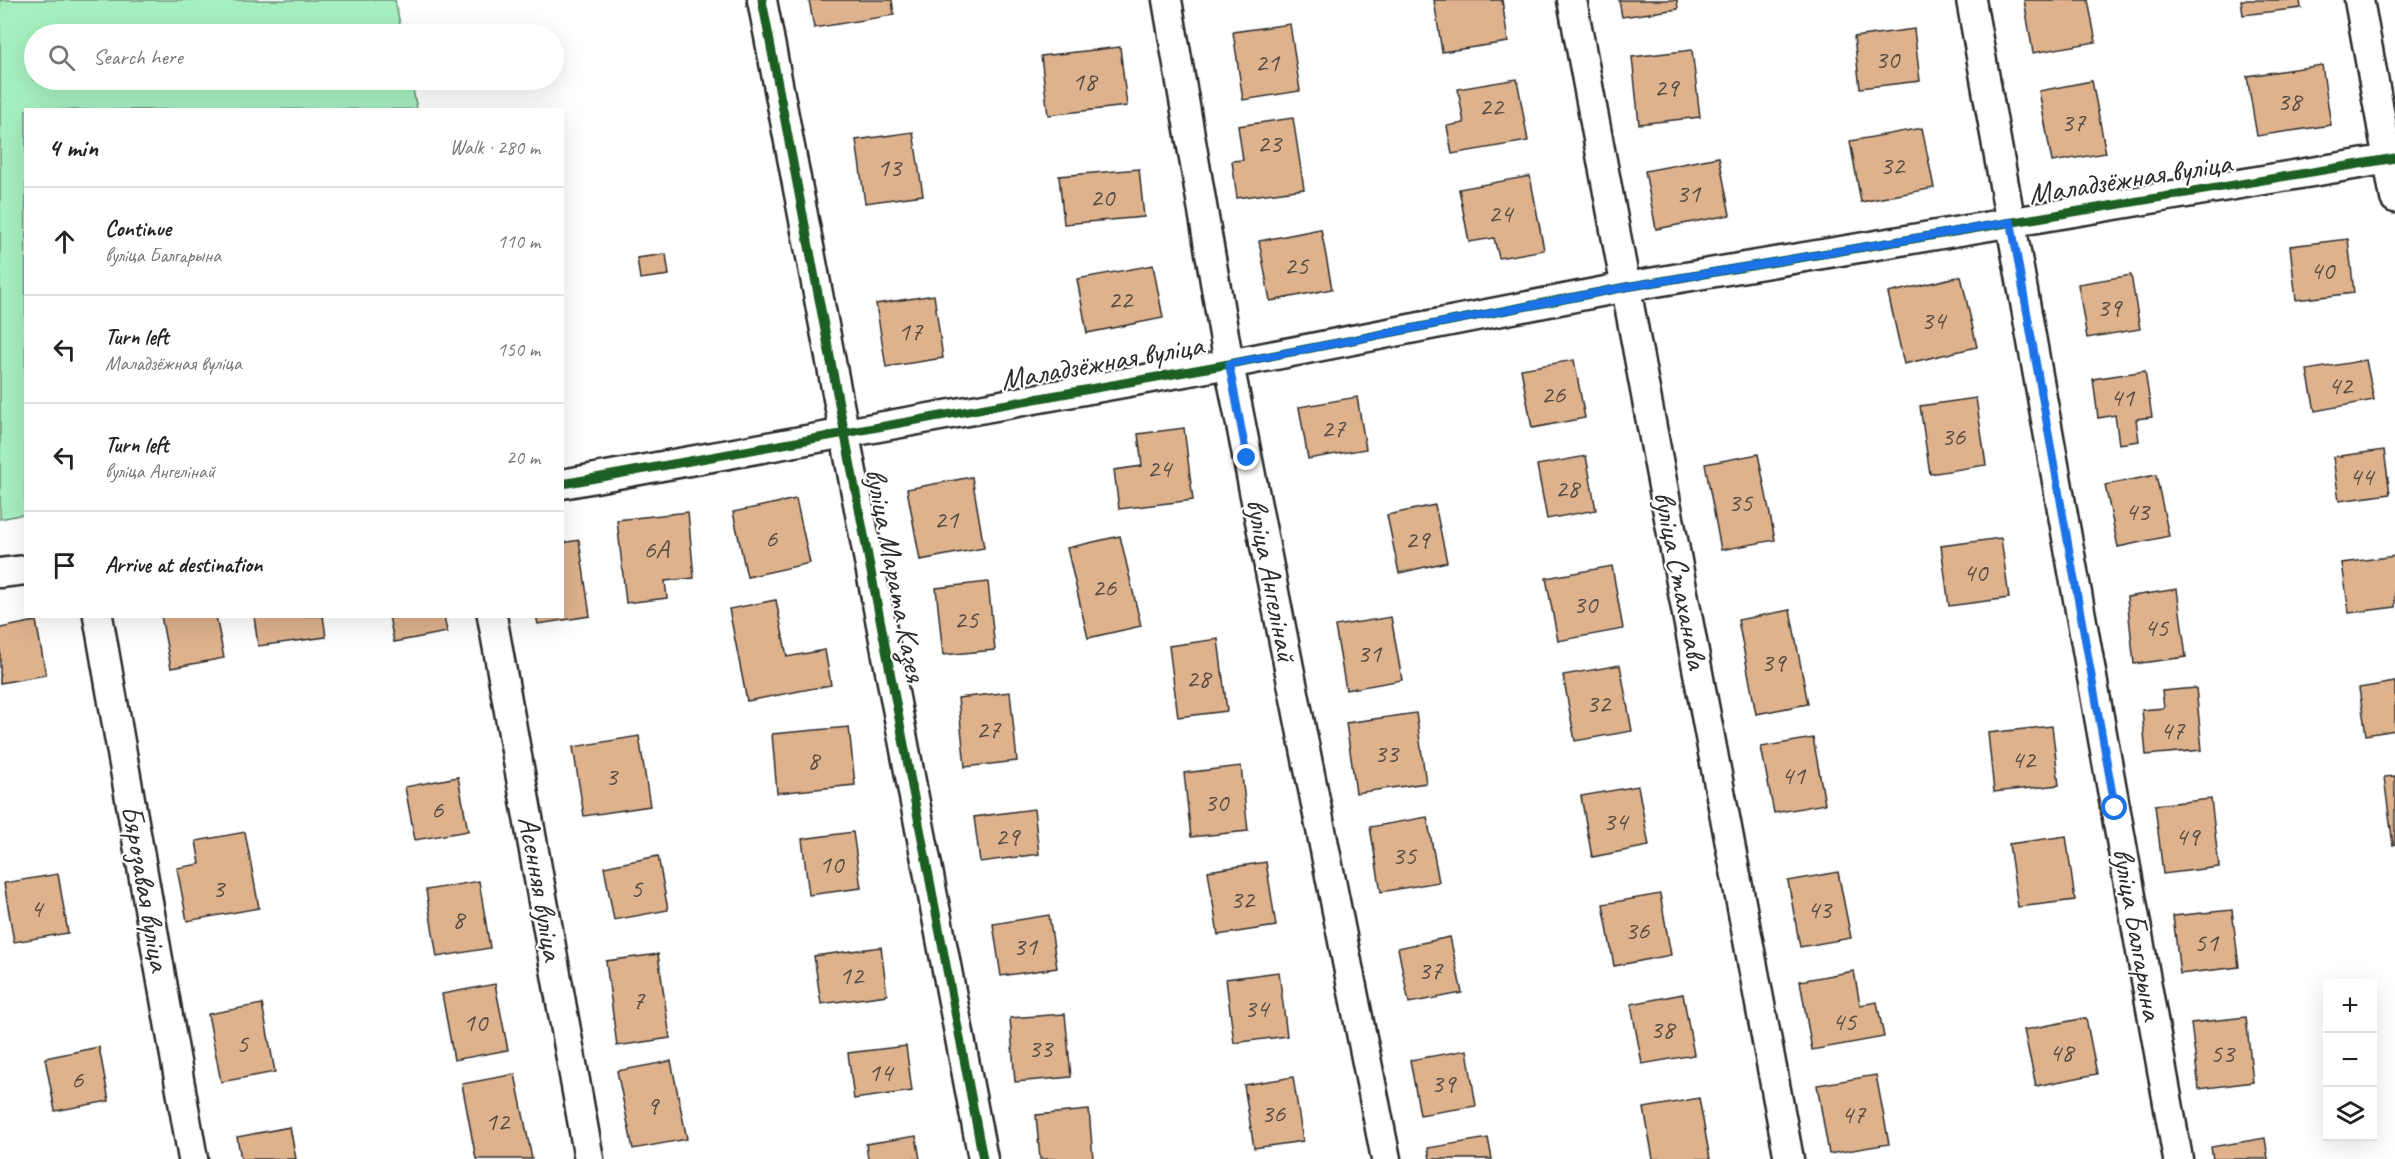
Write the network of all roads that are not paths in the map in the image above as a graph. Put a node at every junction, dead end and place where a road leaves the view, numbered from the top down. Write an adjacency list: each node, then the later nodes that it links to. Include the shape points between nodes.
1 (762, 0): 11 (street, вуліца Марата Казея)
2 (1167, 0): 10 (street, вуліца Ангелінай)
3 (1572, 0): 9 (street, вуліца Стаханава)
4 (1971, 0): 8 (street, вуліца Балгарына)
5 (2359, 0): 6 (street)
6 (2391, 159): 7 (street); 8 (street, Маладзёжная вуліца)
7 (2395, 198)
8 (2011, 222): 9 (street, Маладзёжная вуліца); 22 (street, вуліца Балгарына)
9 (1626, 287): 10 (street, Маладзёжная вуліца); 21 (street, вуліца Стаханава)
10 (1229, 364): 11 (street, Маладзёжная вуліца); 20 (street, вуліца Ангелінай)
11 (844, 432): 12 (street, Маладзёжная вуліца); 19 (street, вуліца Марата Казея)
12 (564, 484)
13 (24, 570): 14 (street)
14 (0, 573)
15 (98, 618): 17 (street, Бярозавая вуліца)
16 (492, 618): 18 (street, Асенняя вуліца)
17 (193, 1159)
18 (589, 1159)
19 (983, 1159)
20 (1386, 1159)
21 (1790, 1159)
22 (2178, 1159)

